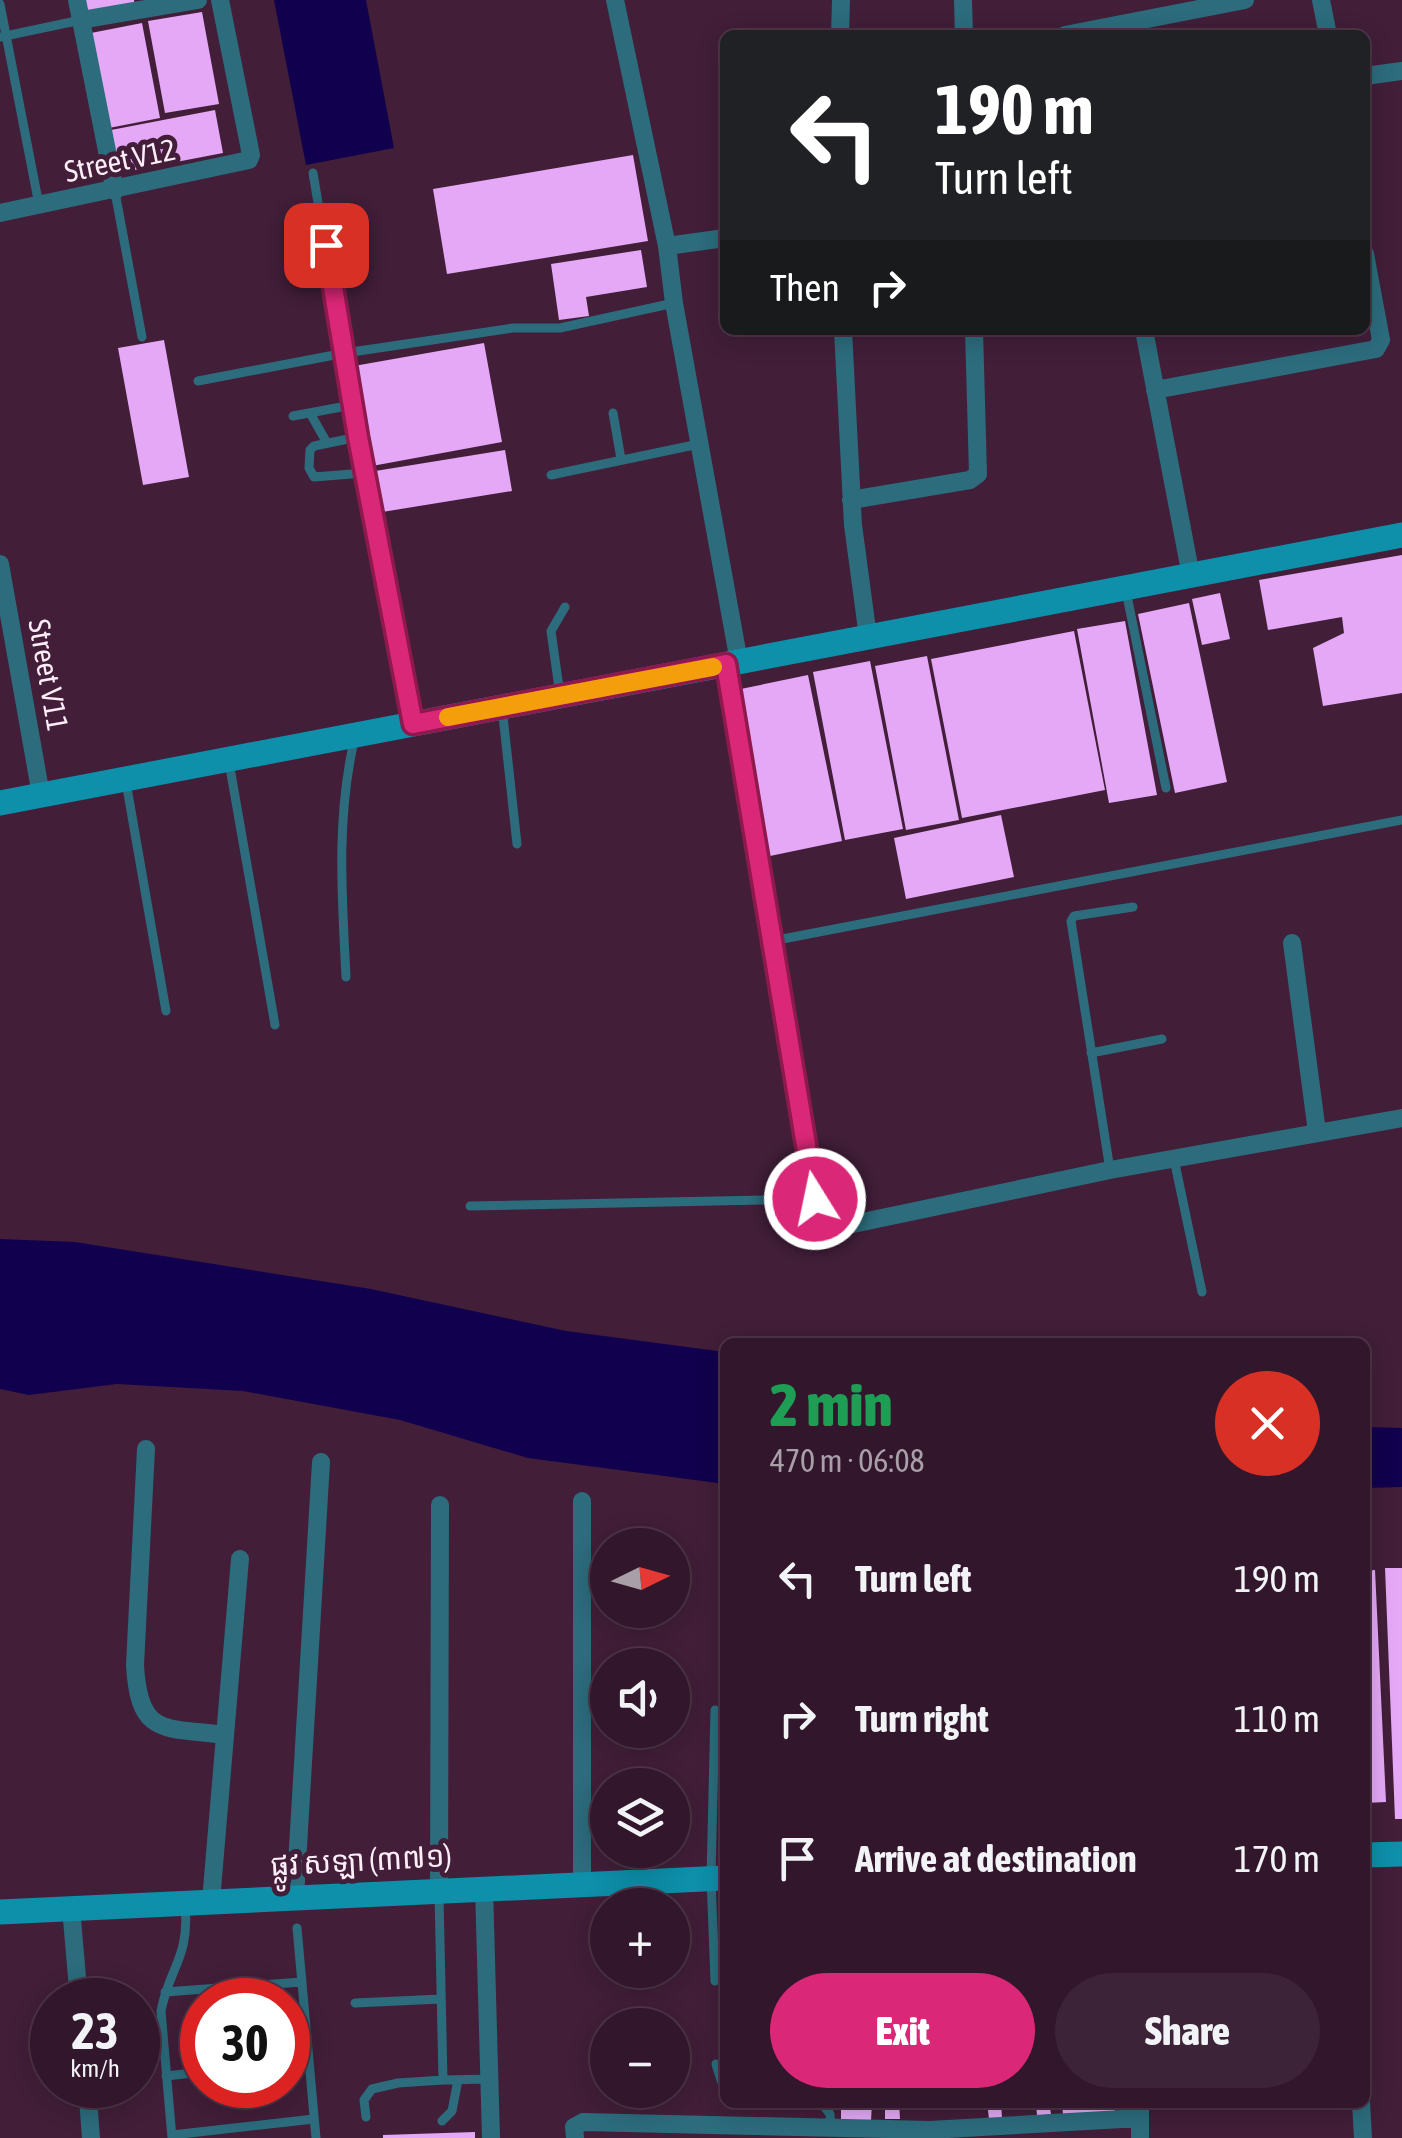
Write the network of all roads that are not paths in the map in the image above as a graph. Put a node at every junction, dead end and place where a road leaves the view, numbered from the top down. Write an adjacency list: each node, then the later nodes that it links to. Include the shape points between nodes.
1 (77, 0): 11 (street)
2 (198, 0): 11 (street)
3 (220, 0): 20 (street, Street V12, via 249,160)
4 (616, 0): 24 (street)
5 (841, 0): 12 (street)
6 (963, 0): 13 (street)
7 (1245, 0): 10 (street)
8 (1322, 0): 15 (street)
9 (0, 4): 16 (lane)
10 (1153, 9): 14 (street)
11 (80, 20): 16 (lane); 20 (street)
12 (840, 30)
13 (964, 30)
14 (1083, 30)
15 (1327, 30)
16 (3, 36): 21 (lane)
17 (1402, 72): 18 (street)
18 (1370, 75)
19 (313, 172): 31 (lane)
20 (115, 190): 21 (street, Street V12); 30 (lane)
21 (39, 205): 22 (street, Street V12)
22 (0, 212)
23 (720, 239): 24 (street)
24 (667, 246): 26 (street)
25 (1370, 281): 33 (street, via 1381,340 1376,350)
26 (674, 303): 31 (lane, via 560,328 512,328); 40 (street)
27 (843, 335): 44 (street)
28 (974, 335): 44 (street, via 978,474)
29 (1145, 335): 33 (street)
30 (142, 337)
31 (345, 353): 32 (lane); 34 (lane)
32 (198, 381)
33 (1155, 390): 47 (street)
34 (352, 405): 35 (lane); 38 (lane)
35 (310, 413): 37 (lane); 39 (lane)
36 (614, 413): 41 (lane)
37 (293, 416)
38 (358, 437): 39 (lane); 42 (lane)
39 (326, 443): 42 (lane, via 310,450 314,478)
40 (699, 444): 41 (lane); 51 (street)
41 (621, 459): 43 (lane)
42 (364, 473): 54 (lane)
43 (551, 476)
44 (851, 500): 50 (street)
45 (1402, 535): 47 (street)
46 (0, 568): 59 (street, Street V11)
47 (1190, 576): 48 (street)
48 (1126, 588): 50 (street); 58 (lane)
49 (564, 607): 52 (lane, via 551,631)
50 (868, 637): 51 (street)
51 (732, 663): 52 (street); 64 (street)
52 (560, 696): 53 (street)
53 (502, 707): 54 (street); 62 (lane)
54 (413, 724): 55 (street)
55 (355, 735): 56 (street); 66 (lane, via 339,855)
56 (229, 759): 57 (street); 68 (lane)
57 (126, 779): 59 (street); 67 (lane)
58 (1166, 788)
59 (41, 795): 60 (street)
60 (0, 802)
61 (1402, 820): 64 (lane)
62 (518, 844)
63 (1133, 907): 70 (lane, via 1072,918)
64 (772, 941): 75 (street)
65 (1292, 943): 72 (street)
66 (346, 977)
67 (166, 1011)
68 (275, 1025)
69 (1162, 1039): 70 (lane)
70 (1092, 1052): 74 (lane)
71 (1402, 1118): 72 (street)
72 (1317, 1132): 73 (street)
73 (1174, 1159): 74 (street); 77 (lane)
74 (1110, 1170): 75 (street, via 853,1224 836,1221)
75 (815, 1199): 76 (lane)
76 (470, 1206)
77 (1202, 1292)
78 (146, 1449): 84 (street, via 137,1694 155,1723)
79 (321, 1462): 91 (street)
80 (582, 1501): 88 (street)
81 (440, 1505): 90 (street)
82 (240, 1559): 84 (street)
83 (715, 1710): 87 (lane)
84 (225, 1734): 92 (street)
85 (1402, 1854): 86 (street)
86 (1370, 1855)
87 (718, 1878): 88 (street, ផ្លូវ សឡា (៣៧១)); 98 (lane)
88 (582, 1883): 89 (street, ផ្លូវ សឡា (៣៧១))
89 (484, 1887): 90 (street, ផ្លូវ សឡា (៣៧១)); 110 (street)
90 (439, 1890): 91 (street, ផ្លូវ សឡា (៣៧១)); 101 (lane)
91 (295, 1897): 92 (street, ផ្លូវ សឡា (៣៧១))
92 (198, 1902): 93 (street, ផ្លូវ សឡា (៣៧១)); 100 (lane)
93 (71, 1908): 94 (street, ផ្លូវ សឡា (៣៧១)); 96 (street)
94 (0, 1912)
95 (297, 1928): 97 (lane)
96 (77, 1978)
97 (302, 1978)
98 (715, 1981)
99 (180, 1991): 100 (lane)
100 (165, 1992): 106 (lane)
101 (442, 1999): 102 (lane); 108 (lane)
102 (355, 2004)
103 (716, 2064): 107 (lane)
104 (310, 2073): 116 (lane)
105 (180, 2074): 106 (lane)
106 (166, 2076): 121 (lane)
107 (720, 2076)
108 (443, 2080): 109 (lane); 115 (lane, via 372,2089 364,2100)
109 (458, 2080): 110 (lane); 117 (lane, via 452,2111)
110 (490, 2080): 124 (street)
111 (89, 2108): 122 (street)
112 (825, 2108): 118 (lane)
113 (1362, 2108): 127 (street)
114 (1140, 2110): 120 (street); 126 (street)
115 (366, 2117)
116 (314, 2119): 121 (lane); 123 (lane)
117 (442, 2120)
118 (831, 2128): 119 (street); 120 (street)
119 (680, 2131): 125 (street, via 583,2122 574,2127)
120 (873, 2134)
121 (172, 2136)
122 (92, 2138)
123 (316, 2138)
124 (491, 2138)
125 (575, 2138)
126 (1140, 2138)
127 (1364, 2138)

